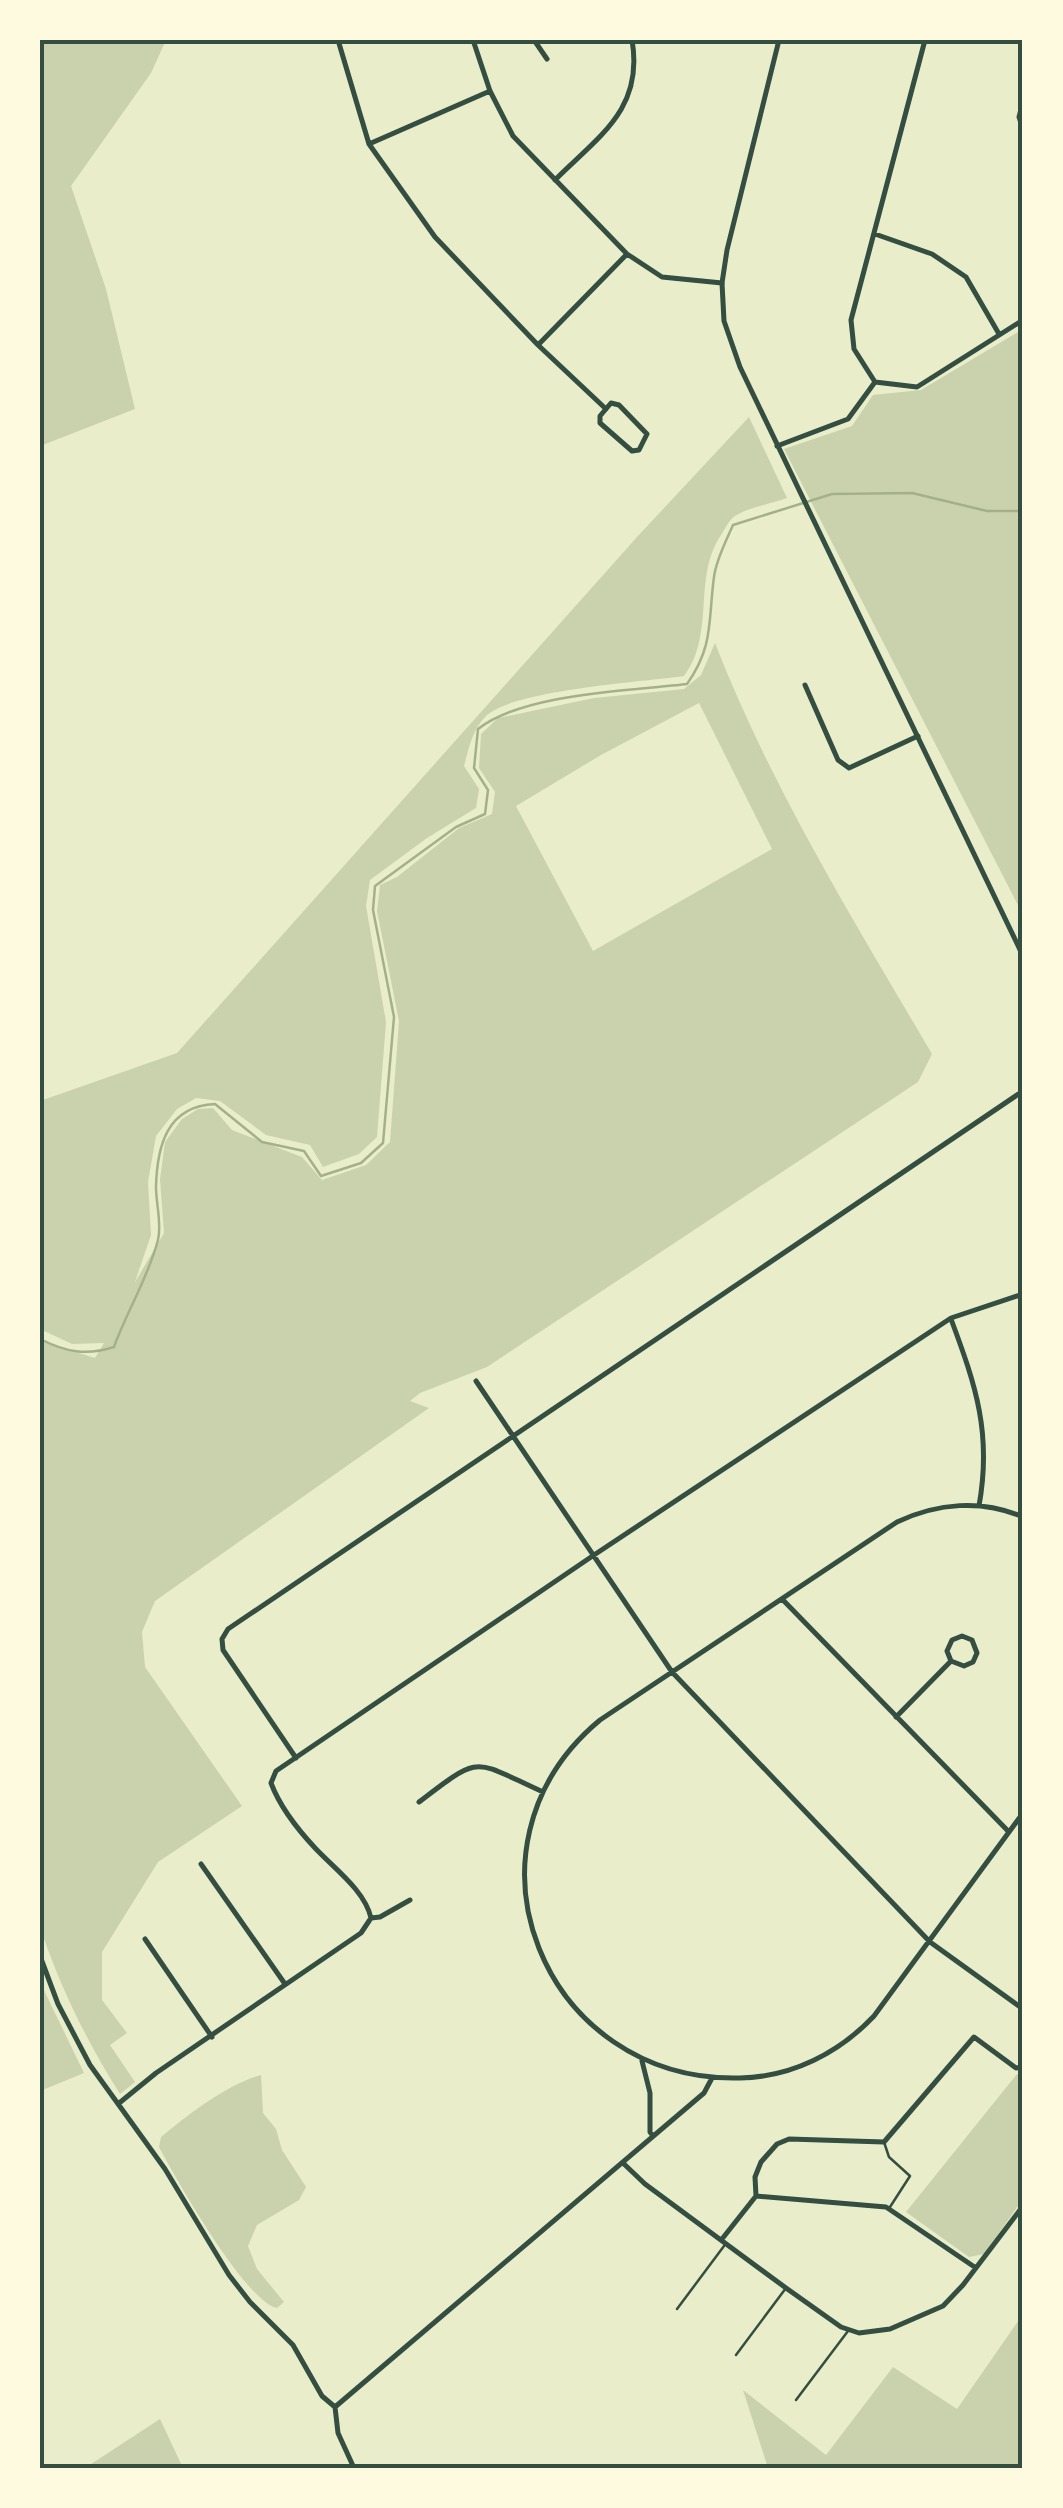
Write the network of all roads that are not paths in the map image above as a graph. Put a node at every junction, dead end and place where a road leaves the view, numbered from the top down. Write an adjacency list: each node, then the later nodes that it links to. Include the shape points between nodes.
1 (338, 40): 11 (street)
2 (473, 40): 8 (street)
3 (534, 40): 7 (street)
4 (632, 40): 12 (street, via 636,66 623,112)
5 (779, 40): 15 (street)
6 (925, 40): 13 (street)
7 (547, 59)
8 (490, 91): 11 (street); 12 (street, via 512,136)
9 (1023, 101): 10 (street)
10 (1023, 129)
11 (369, 144): 18 (street, via 435,237)
12 (555, 180): 14 (street)
13 (875, 234): 17 (street, via 932,254 966,276); 19 (street, via 851,320 854,349)
14 (627, 254): 15 (street, via 662,277); 18 (street)
15 (722, 282): 21 (street, via 724,321)
16 (1023, 320): 17 (street)
17 (1000, 334): 19 (street, via 917,387)
18 (538, 346): 20 (street)
19 (875, 382): 21 (street, via 848,419)
20 (606, 409): 20 (street, via 600,423 639,450 647,434 619,405)
21 (777, 446): 23 (street)
22 (804, 685): 23 (street, via 838,760 849,768)
23 (918, 736): 24 (street)
24 (1023, 956)
25 (1023, 1091): 29 (street)
26 (1023, 1294): 27 (street)
27 (951, 1318): 30 (street, via 983,1419); 32 (street)
28 (476, 1380): 29 (street)
29 (512, 1434): 32 (street); 37 (street, via 223,1635 224,1650)
30 (978, 1506): 31 (street); 33 (street, via 945,1507 897,1522)
31 (1023, 1518)
32 (594, 1554): 35 (street); 37 (street)
33 (782, 1599): 35 (street); 36 (street)
34 (952, 1661): 34 (street, via 972,1662 972,1640 952,1640); 36 (street)
35 (672, 1672): 38 (street, via 580,1738); 46 (street)
36 (895, 1718): 41 (street)
37 (296, 1758): 44 (street, via 274,1775 272,1788)
38 (544, 1792): 39 (street, via 478,1765 461,1769); 51 (street, via 526,1868 540,1952 584,2019)
39 (420, 1802)
40 (1023, 1813): 41 (street)
41 (1008, 1832): 46 (street)
42 (201, 1864): 48 (street)
43 (410, 1900): 44 (street)
44 (371, 1918): 48 (street, via 361,1932)
45 (145, 1939): 50 (street)
46 (930, 1942): 49 (street); 53 (street, via 874,2016 824,2056 772,2075)
47 (40, 1956): 54 (street, via 78,2045)
48 (284, 1984): 50 (street)
49 (1023, 2009)
50 (212, 2037): 54 (street)
51 (642, 2060): 53 (street); 55 (street)
52 (1023, 2067): 56 (street, via 974,2038)
53 (712, 2078): 55 (street, via 704,2093)
54 (118, 2104): 68 (street, via 229,2275 294,2345 322,2396)
55 (653, 2136): 57 (street)
56 (884, 2142): 58 (street, via 784,2141 757,2168); 60 (lane, via 889,2157 910,2176)
57 (622, 2162): 61 (street); 68 (street)
58 (756, 2196): 60 (street); 61 (street)
59 (1023, 2206): 62 (street)
60 (889, 2208): 62 (street)
61 (724, 2241): 63 (street); 64 (lane)
62 (976, 2268): 65 (street, via 934,2312 880,2332)
63 (786, 2288): 65 (street); 66 (lane)
64 (677, 2309)
65 (849, 2330): 67 (lane)
66 (736, 2355)
67 (796, 2400)
68 (335, 2406): 69 (street)
69 (354, 2468)

